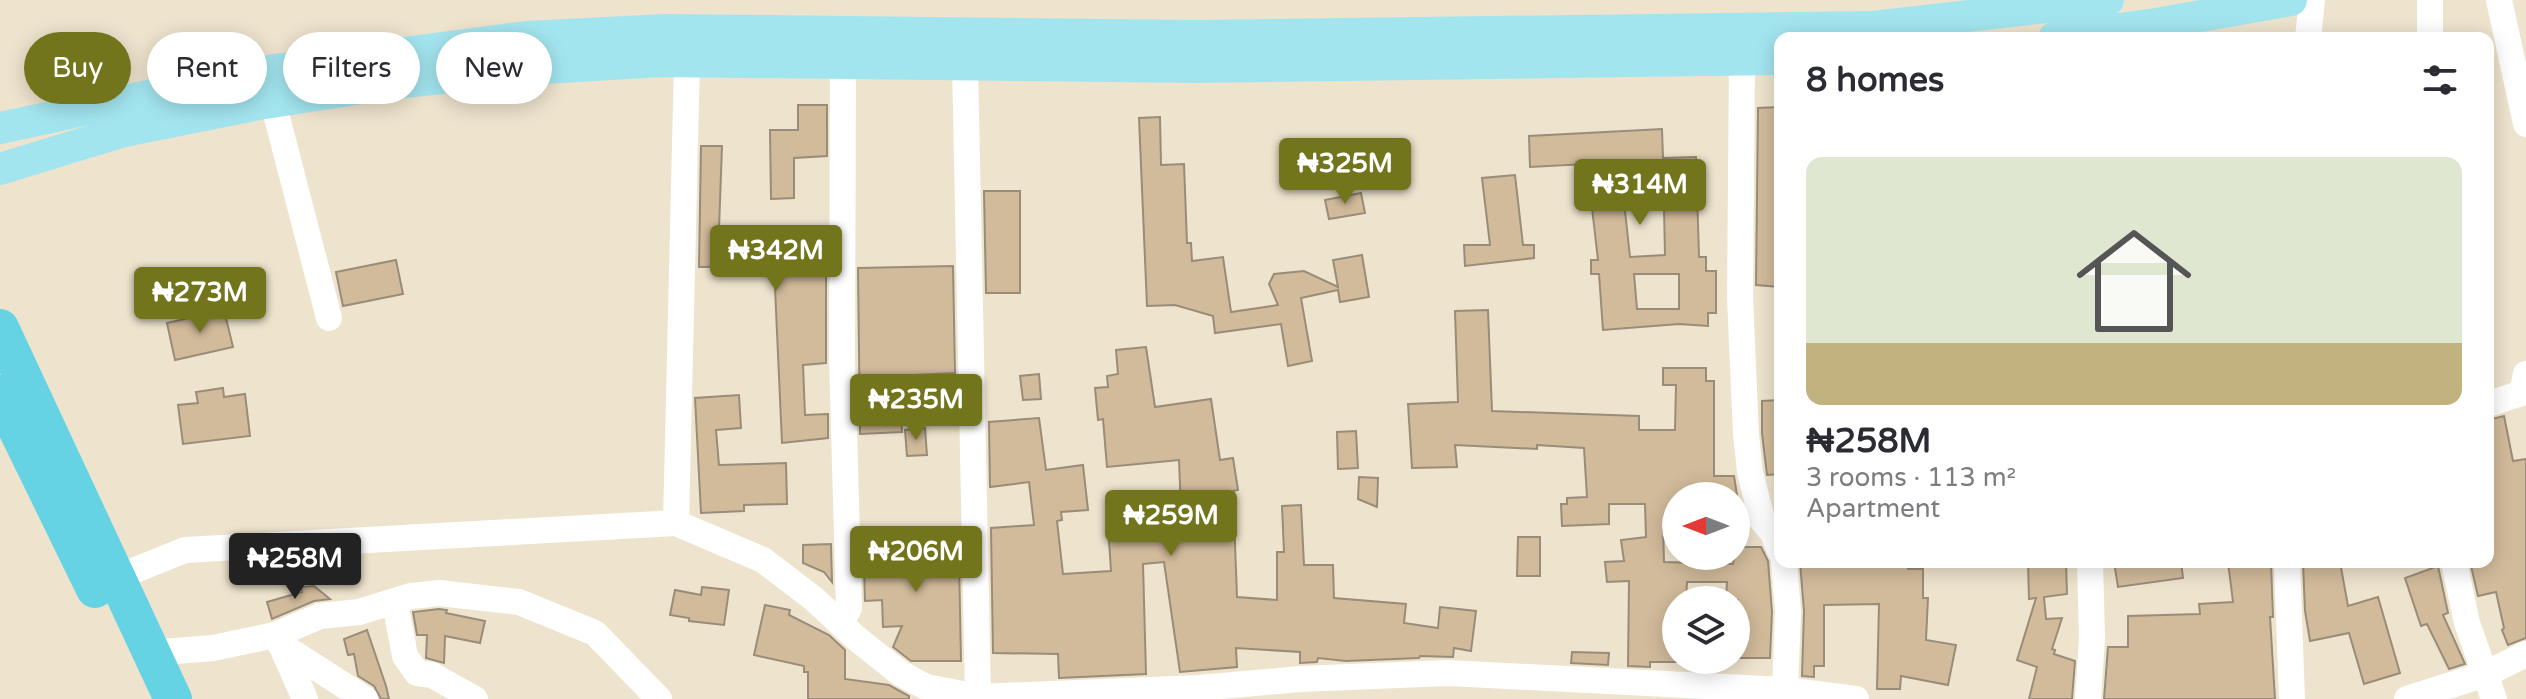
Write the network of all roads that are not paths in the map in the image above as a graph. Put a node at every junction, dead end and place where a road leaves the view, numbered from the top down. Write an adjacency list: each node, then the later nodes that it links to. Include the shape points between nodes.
1 (2108, 0): 16 (main road, via 1857,27 1196,36 665,30 527,37 259,72)
2 (2291, 0): 6 (main road)
3 (2312, 0): 7 (street)
4 (2430, 0): 8 (street)
5 (2499, 0): 15 (street)
6 (2098, 32)
7 (2309, 32)
8 (2430, 32)
9 (1774, 59): 12 (main road)
10 (687, 61): 11 (main road); 14 (main road, via 527,69); 23 (street)
11 (843, 61): 13 (main road); 31 (street, via 842,359 849,608)
12 (1742, 61): 13 (main road, via 1196,67); 24 (street, via 1740,298 1746,434 1762,520)
13 (965, 63): 41 (street)
14 (273, 102): 17 (main road, via 124,131); 18 (street)
15 (2526, 124)
16 (0, 128)
17 (0, 169)
18 (329, 318)
19 (0, 328): 29 (highway)
20 (2526, 374): 22 (street, via 2522,393)
21 (0, 394): 42 (highway)
22 (2494, 402)
23 (676, 523): 29 (street, via 185,550); 31 (street, via 763,560)
24 (1774, 536)
25 (1784, 568): 38 (street)
26 (2090, 568): 49 (street)
27 (2287, 568): 50 (street)
28 (2455, 568): 35 (street, via 2467,623)
29 (118, 577): 33 (highway)
30 (395, 603): 32 (street, via 320,616); 46 (street, via 405,656 417,673 432,675); 47 (street, via 439,593 519,602 595,633)
31 (841, 624): 39 (street)
32 (278, 640): 33 (street); 44 (street); 45 (street)
33 (150, 653): 43 (highway)
34 (2526, 654): 35 (street)
35 (2486, 674): 51 (street); 52 (street)
36 (1395, 687): 37 (street, via 1448,673); 40 (street)
37 (1617, 690): 38 (street)
38 (1785, 690): 48 (street)
39 (930, 694): 41 (street)
40 (1079, 696): 41 (street)
41 (978, 697)
42 (149, 699)
43 (173, 699)
44 (305, 699)
45 (365, 699)
46 (475, 699)
47 (659, 699)
48 (1856, 699)
49 (2088, 699)
50 (2292, 699)
51 (2407, 699)
52 (2494, 699)

